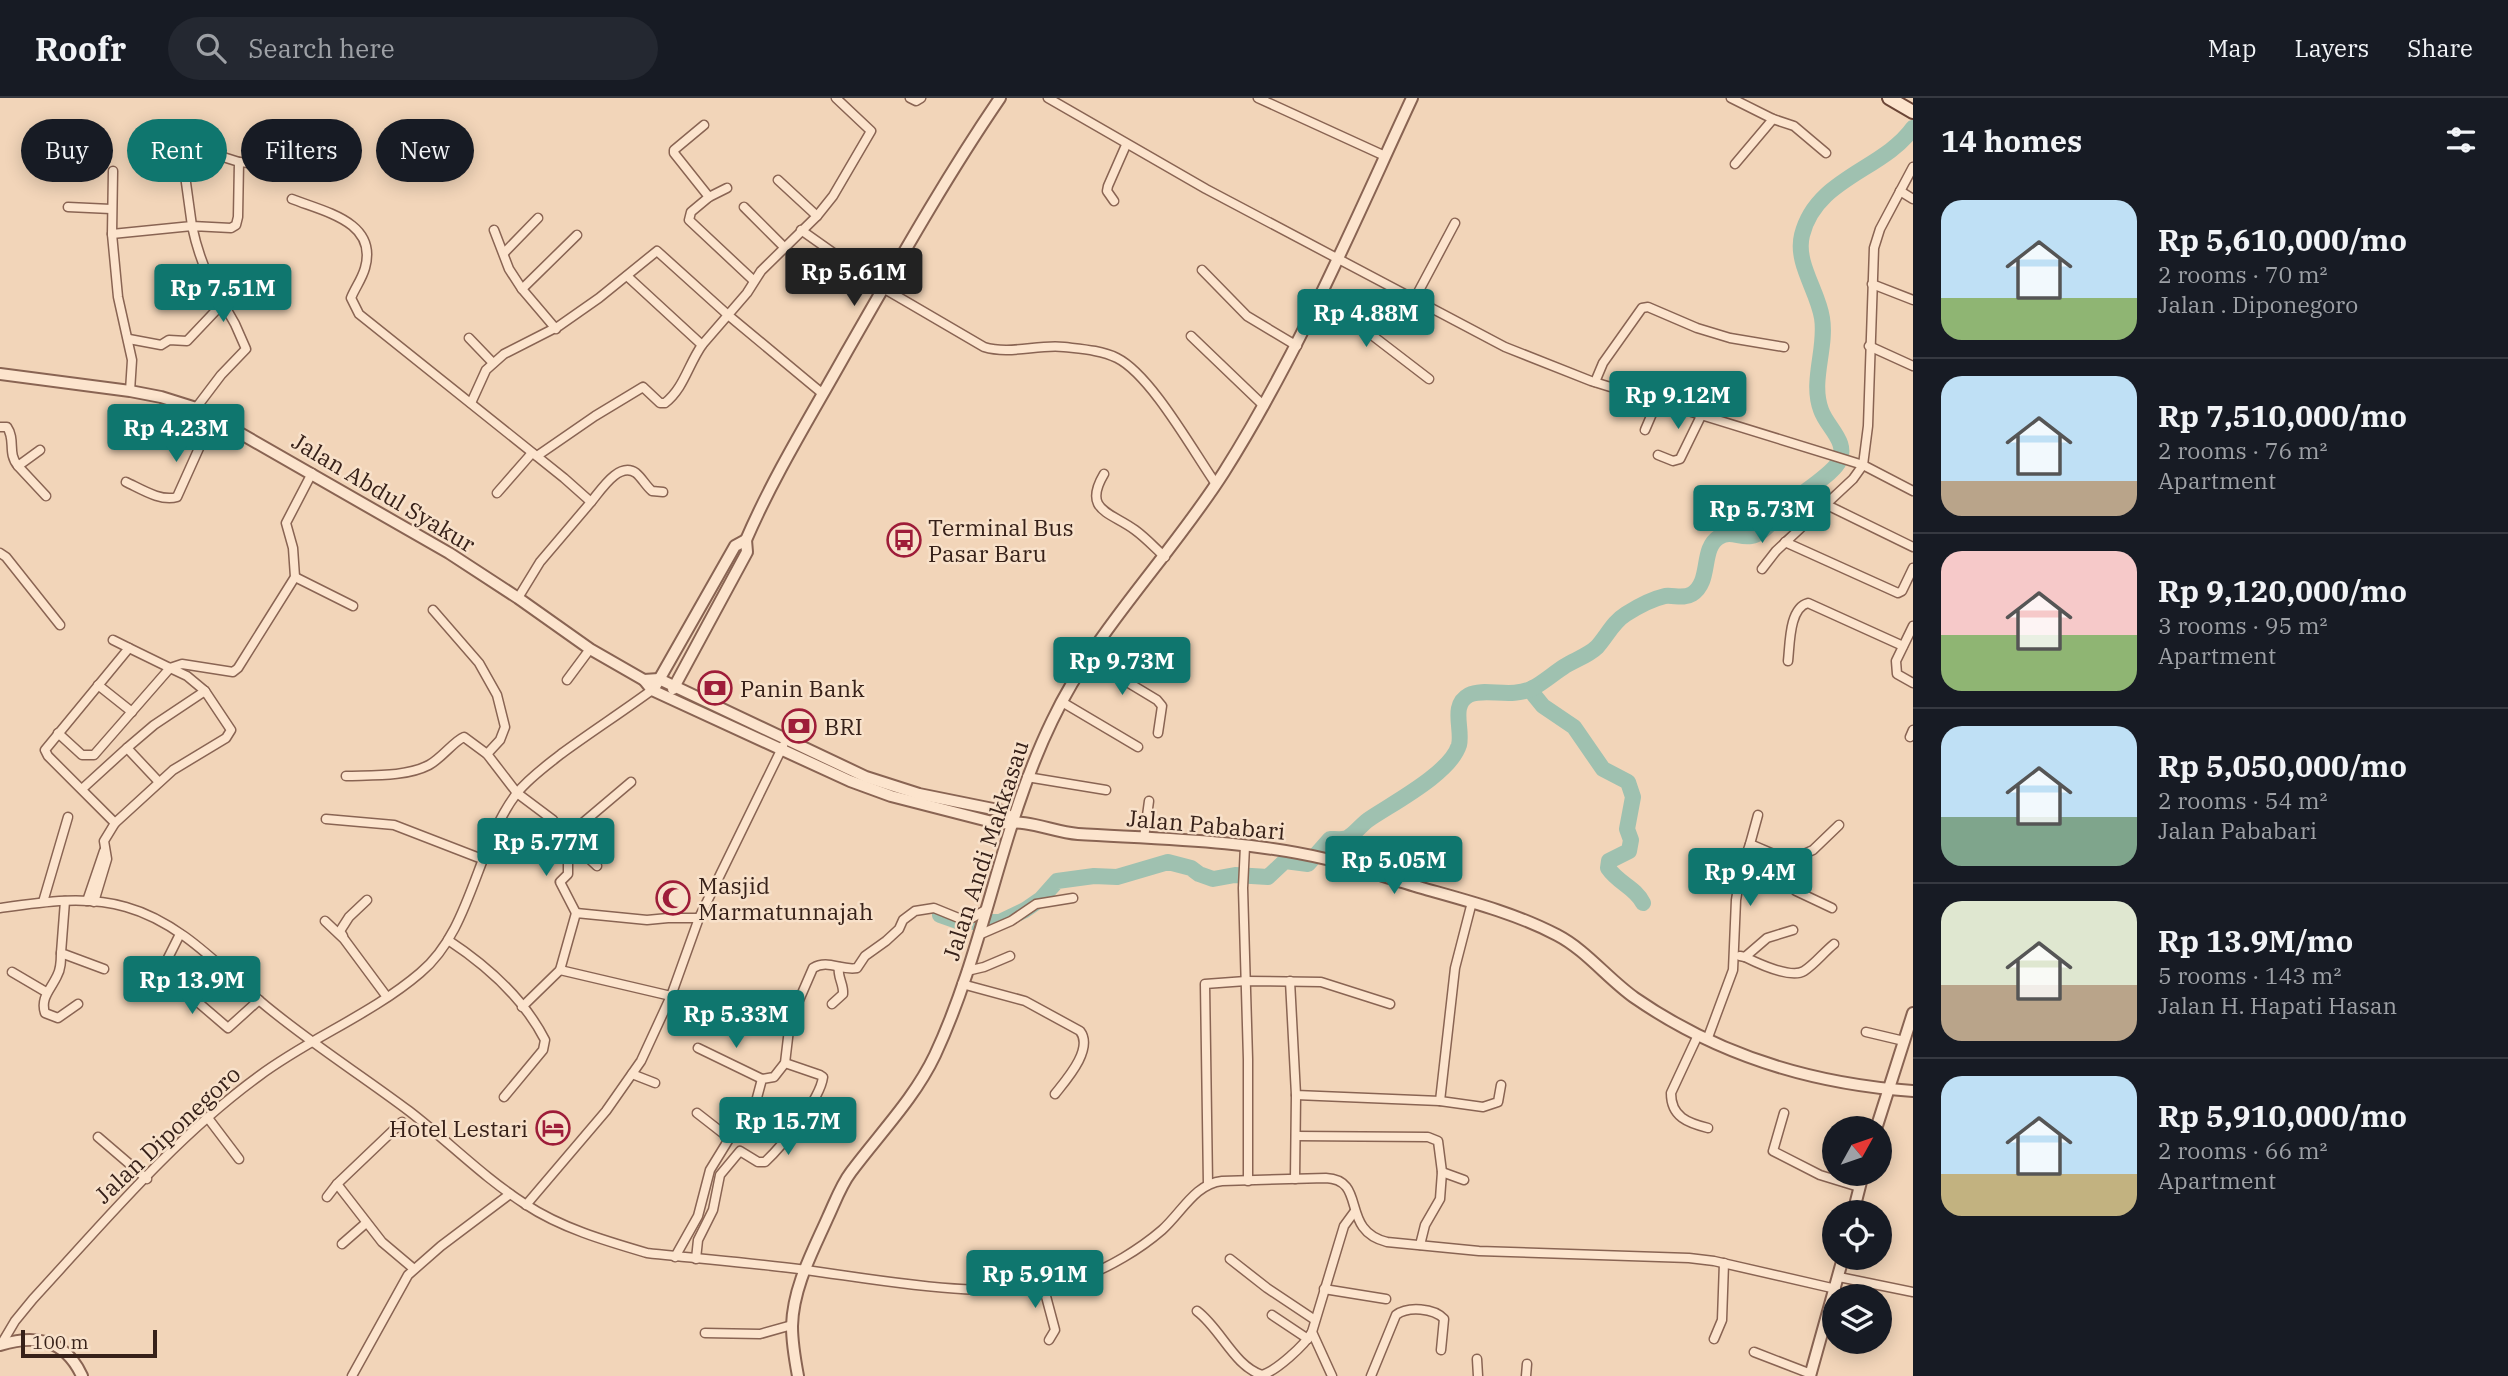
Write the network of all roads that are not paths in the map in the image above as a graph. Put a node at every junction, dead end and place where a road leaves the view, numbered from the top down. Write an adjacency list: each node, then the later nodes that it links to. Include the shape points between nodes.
1 (836, 98): 30 (street, via 871,131)
2 (910, 98): 3 (street)
3 (921, 98)
4 (1000, 98): 45 (street)
5 (1048, 98): 13 (street)
6 (1258, 98): 15 (street)
7 (1412, 98): 15 (street, Jalan Andi Makkasau)
8 (1731, 98): 11 (street)
9 (1889, 98): 10 (main road)
10 (1908, 109)
11 (1773, 119): 14 (street, via 1800,130); 17 (street)
12 (704, 125): 23 (street, via 674,153)
13 (1126, 145): 26 (street, via 1108,186); 40 (street)
14 (1826, 153)
15 (1385, 156): 40 (street, Jalan Andi Makkasau)
16 (239, 162): 33 (street, via 236,225); 33 (street, via 201,150 185,154)
17 (1735, 164)
18 (1913, 167): 22 (street)
19 (778, 180): 30 (street)
20 (112, 182): 29 (street)
21 (727, 188): 23 (street)
22 (1900, 191): 25 (street); 44 (street, via 1874,248)
23 (709, 197): 43 (street, via 691,212 690,222)
24 (292, 199): 68 (street, via 337,217 363,235 368,253 351,298 354,308)
25 (1913, 199)
26 (1114, 201)
27 (68, 207): 29 (street)
28 (744, 207): 38 (street)
29 (111, 209): 36 (street)
30 (817, 216): 35 (street)
31 (538, 218): 39 (street)
32 (1455, 223): 48 (street)
33 (192, 226): 36 (street); 50 (street, via 205,270)
34 (494, 230): 39 (street)
35 (805, 233): 38 (street); 45 (street)
36 (112, 234): 55 (street, via 118,297)
37 (577, 235): 46 (street)
38 (785, 247): 43 (street)
39 (504, 253): 46 (street)
40 (1339, 260): 47 (street, Jalan Andi Makkasau); 48 (street)
41 (1202, 270): 57 (street, via 1247,316)
42 (627, 276): 51 (street, via 659,251); 52 (street); 56 (street)
43 (753, 280): 51 (street)
44 (1872, 284): 49 (street); 58 (street)
45 (883, 288): 66 (street); 83 (street, via 993,350 1060,346 1125,362 1151,391)
46 (522, 289): 52 (street)
47 (1321, 296): 57 (street, Jalan Andi Makkasau); 63 (street)
48 (1414, 300): 64 (street, via 1505,347)
49 (1913, 300)
50 (223, 303): 55 (street, via 187,341 169,340 161,345); 70 (street, via 246,349)
51 (728, 315): 56 (street); 66 (street)
52 (556, 329): 60 (street)
53 (1191, 336): 69 (street)
54 (469, 338): 60 (street)
55 (128, 339): 65 (street)
56 (702, 345): 76 (street, via 681,387 665,403 642,388)
57 (1297, 346): 69 (street, Jalan Andi Makkasau)
58 (1869, 346): 61 (street); 78 (street)
59 (1784, 347): 64 (street, via 1730,338 1642,308)
60 (493, 363): 68 (street)
61 (1913, 366)
62 (0, 374): 65 (street, Jalan Abdul Syakur)
63 (1429, 379)
64 (1595, 382): 67 (street)
65 (130, 391): 70 (street, Jalan Abdul Syakur)
66 (823, 394): 90 (street)
67 (1657, 402): 72 (street); 74 (street)
68 (471, 403): 76 (street)
69 (1264, 406): 83 (street, Jalan Andi Makkasau)
70 (196, 408): 71 (street, Jalan Abdul Syakur)
71 (213, 416): 80 (street, Jalan Abdul Syakur); 82 (street, via 177,497 151,494)
72 (1701, 416): 77 (street, via 1680,459); 78 (street)
73 (0, 426): 79 (street, via 10,432 10,453)
74 (1645, 430)
75 (40, 450): 79 (street)
76 (535, 455): 86 (street); 88 (street)
77 (1658, 456)
78 (1863, 465): 84 (street); 89 (street)
79 (18, 466): 87 (street)
80 (312, 473): 97 (street, via 286,523); 98 (street, Jalan Abdul Syakur)
81 (1104, 474): 94 (street, via 1095,495 1100,508)
82 (126, 482)
83 (1216, 484): 94 (street, Jalan Andi Makkasau)
84 (1913, 491)
85 (663, 492): 88 (street, via 649,489 635,472 627,470 617,474)
86 (497, 493)
87 (46, 496)
88 (591, 502): 98 (street, via 540,562)
89 (1825, 504): 91 (street); 92 (street)
90 (746, 540): 110 (street, Jalan Diponegoro, via 735,546); 115 (street, via 747,552)
91 (1785, 542): 95 (street, via 1898,593); 96 (street)
92 (1913, 547)
93 (0, 553): 101 (street)
94 (1165, 556): 107 (street, Jalan Andi Makkasau)
95 (1913, 568)
96 (1762, 569)
97 (295, 577): 99 (street); 109 (street, via 234,672 182,664)
98 (518, 598): 106 (street, Jalan Abdul Syakur)
99 (353, 606)
100 (433, 610): 127 (street, via 479,663 497,695 505,727)
101 (60, 625)
102 (1913, 626): 104 (street)
103 (113, 640): 105 (street)
104 (1903, 646): 108 (street, via 1808,603 1799,608); 113 (street, via 1895,670)
105 (129, 648): 109 (street); 114 (street)
106 (590, 649): 111 (street); 112 (street, Jalan Abdul Syakur)
107 (1089, 659): 119 (street, Jalan Andi Makkasau); 122 (street, via 1157,700 1162,706)
108 (1787, 661)
109 (170, 668): 116 (street); 120 (street)
110 (659, 679): 112 (street); 115 (street); 117 (street, Jalan Diponegoro)
111 (567, 680)
112 (644, 680): 117 (street, Jalan Abdul Syakur)
113 (1913, 683)
114 (98, 685): 120 (street); 121 (street)
115 (675, 686): 118 (street); 123 (street)
116 (205, 691): 125 (street); 130 (street, via 230,732)
117 (652, 691): 118 (street, Jalan Abdul Syakur); 134 (street, Jalan Diponegoro, via 553,761)
118 (667, 699): 126 (street, Jalan Abdul Syakur)
119 (1062, 702): 124 (street); 129 (street, Jalan Andi Makkasau)
120 (132, 712): 121 (street, via 89,757)
121 (58, 733): 132 (street, via 45,752)
122 (1157, 733)
123 (786, 740): 126 (street); 139 (street, via 866,777 919,794 1003,811)
124 (1138, 747)
125 (127, 748): 130 (street); 132 (street)
126 (780, 751): 139 (street, Jalan Abdul Syakur, via 891,796 1000,824); 159 (street)
127 (487, 754): 128 (street, via 464,737 428,766); 134 (street)
128 (346, 776)
129 (1027, 777): 133 (street); 139 (street, Jalan Andi Makkasau)
130 (159, 782): 140 (street)
131 (631, 782): 142 (street)
132 (82, 789): 140 (street)
133 (1105, 790)
134 (517, 793): 142 (street, via 546,814); 147 (street, Jalan Diponegoro)
135 (1149, 801): 143 (street)
136 (1758, 815): 144 (street)
137 (68, 817): 153 (street)
138 (326, 819): 147 (street, via 394,825)
139 (1014, 821): 143 (street, Jalan Pababari, via 1073,834); 161 (street, Jalan Andi Makkasau)
140 (115, 823): 154 (street, via 104,841)
141 (1839, 825): 148 (street, via 1812,850)
142 (566, 837): 146 (street)
143 (1144, 838): 145 (street, Jalan Pababari)
144 (1750, 844): 148 (street); 168 (street, via 1736,900)
145 (1245, 846): 155 (street, Jalan Pababari, via 1326,859); 177 (street)
146 (574, 847): 149 (street); 158 (street, via 568,856 568,874 560,882)
147 (482, 859): 165 (street, Jalan Diponegoro)
148 (1786, 862): 157 (street, via 1791,886)
149 (597, 866)
150 (1073, 898): 161 (street, via 1035,904 1011,921)
151 (367, 900): 164 (street, via 349,917 341,931)
152 (65, 901): 153 (street); 154 (street); 167 (street)
153 (43, 902): 156 (street)
154 (90, 902): 163 (street, via 140,911)
155 (1472, 902): 191 (street, Jalan Pababari, via 1568,941 1635,998); 205 (street, via 1455,968)
156 (0, 908)
157 (1832, 908)
158 (576, 913): 159 (street, via 647,920); 173 (street)
159 (699, 918): 182 (street)
160 (325, 920): 164 (street)
161 (985, 921): 174 (street, via 961,919 934,908 915,911 865,956 860,966); 175 (street, Jalan Andi Makkasau)
162 (1793, 930): 170 (street, via 1766,938)
163 (180, 934): 171 (street); 184 (street)
164 (344, 939): 183 (street)
165 (448, 940): 183 (street, Jalan Diponegoro, via 420,973); 188 (street, via 503,984)
166 (1834, 944): 170 (street, via 1798,973)
167 (61, 953): 172 (street); 181 (street, via 58,975)
168 (1734, 954): 170 (street); 191 (street, via 1733,971)
169 (1010, 956): 175 (street)
170 (1745, 957)
171 (166, 962)
172 (104, 969)
173 (560, 970): 182 (street); 188 (street)
174 (838, 971): 186 (street, via 843,993); 195 (street, via 822,963 813,968 790,1021)
175 (967, 971): 179 (street, Jalan Andi Makkasau)
176 (12, 972): 181 (street)
177 (1246, 981): 178 (street); 220 (street); 222 (street, via 1204,985)
178 (1290, 981): 187 (street, via 1327,983); 203 (street)
179 (962, 984): 202 (street, via 1025,1001 1080,1031 1085,1044); 236 (street, Jalan Andi Makkasau, via 947,1028 916,1090 844,1182)
180 (179, 986): 184 (street, via 228,1028)
181 (46, 992): 185 (street, via 45,1013 54,1018)
182 (671, 996): 196 (street)
183 (387, 997): 193 (street, Jalan Diponegoro)
184 (259, 1000): 193 (street)
185 (78, 1004)
186 (832, 1004)
187 (1390, 1004)
188 (522, 1007): 204 (street, via 546,1044)
189 (1913, 1013): 192 (street)
190 (1866, 1032): 192 (street)
191 (1702, 1037): 200 (street, Jalan Pababari, via 1788,1071); 211 (street, via 1671,1093 1671,1104 1686,1122)
192 (1904, 1041): 200 (street)
193 (312, 1042): 209 (street, Jalan Diponegoro, via 260,1075); 224 (street, via 409,1111)
194 (698, 1048): 197 (street)
195 (785, 1063): 197 (street, via 774,1076); 214 (street, via 823,1077 806,1113 765,1163)
196 (632, 1074): 198 (street); 227 (street)
197 (762, 1079): 214 (street, via 754,1109)
198 (655, 1083)
199 (1501, 1086): 205 (street, via 1500,1099 1490,1106)
200 (1888, 1090): 201 (street, Jalan Pababari); 208 (street)
201 (1913, 1091)
202 (1055, 1094)
203 (1296, 1095): 205 (street); 212 (street)
204 (504, 1097)
205 (1440, 1101)
206 (697, 1113): 214 (street)
207 (1784, 1114): 223 (street, via 1773,1151 1820,1175)
208 (1880, 1116)
209 (208, 1118): 215 (street); 217 (street, Jalan Diponegoro)
210 (401, 1122): 221 (street)
211 (1708, 1128)
212 (1296, 1136): 216 (street, via 1432,1138 1440,1143); 218 (street)
213 (98, 1137): 217 (street)
214 (732, 1145): 232 (street, via 713,1210); 232 (street, via 710,1170)
215 (239, 1159)
216 (1442, 1172): 219 (street); 231 (street, via 1440,1199)
217 (147, 1179): 251 (street, Jalan Diponegoro, via 24,1308)
218 (1295, 1179): 220 (street); 228 (street, via 1342,1182)
219 (1464, 1180)
220 (1248, 1181): 222 (street)
221 (337, 1184): 225 (street); 229 (street)
222 (1208, 1184): 239 (street, via 1140,1246 1081,1278)
223 (1859, 1187): 226 (street)
224 (510, 1194): 227 (street); 235 (street)
225 (327, 1197)
226 (1856, 1200)
227 (526, 1205): 232 (street, via 601,1240)
228 (1355, 1211): 231 (street, via 1365,1231 1377,1239); 240 (street, via 1343,1226)
229 (366, 1223): 230 (street); 235 (street)
230 (342, 1244)
231 (1420, 1245): 234 (street)
232 (685, 1258): 236 (street)
233 (1230, 1259): 245 (street)
234 (1724, 1263): 238 (street); 249 (street, via 1722,1320)
235 (414, 1269): 258 (street)
236 (804, 1270): 239 (street, via 967,1290); 246 (street, Jalan Andi Makkasau)
237 (1840, 1270): 238 (street)
238 (1837, 1283): 241 (street); 256 (street)
239 (1043, 1285): 250 (street, via 1055,1330)
240 (1324, 1289): 242 (street); 245 (street)
241 (1913, 1292)
242 (1386, 1299)
243 (1198, 1311): 248 (street, via 1246,1366 1262,1375)
244 (1272, 1315): 248 (street)
245 (1315, 1320): 248 (street)
246 (792, 1325): 247 (street, via 760,1334); 259 (street, Jalan Andi Makkasau)
247 (705, 1333)
248 (1310, 1336): 260 (street)
249 (1714, 1339)
250 (1049, 1340)
251 (1, 1344): 257 (street, via 33,1339 52,1343 69,1356)
252 (1441, 1350): 261 (street, via 1444,1319 1440,1314 1402,1310)
253 (1754, 1352): 256 (street)
254 (1478, 1359): 262 (street)
255 (1527, 1364): 263 (street)
256 (1811, 1375)
257 (82, 1376)
258 (352, 1376)
259 (798, 1376)
260 (1332, 1376)
261 (1371, 1376)
262 (1478, 1376)
263 (1526, 1376)

